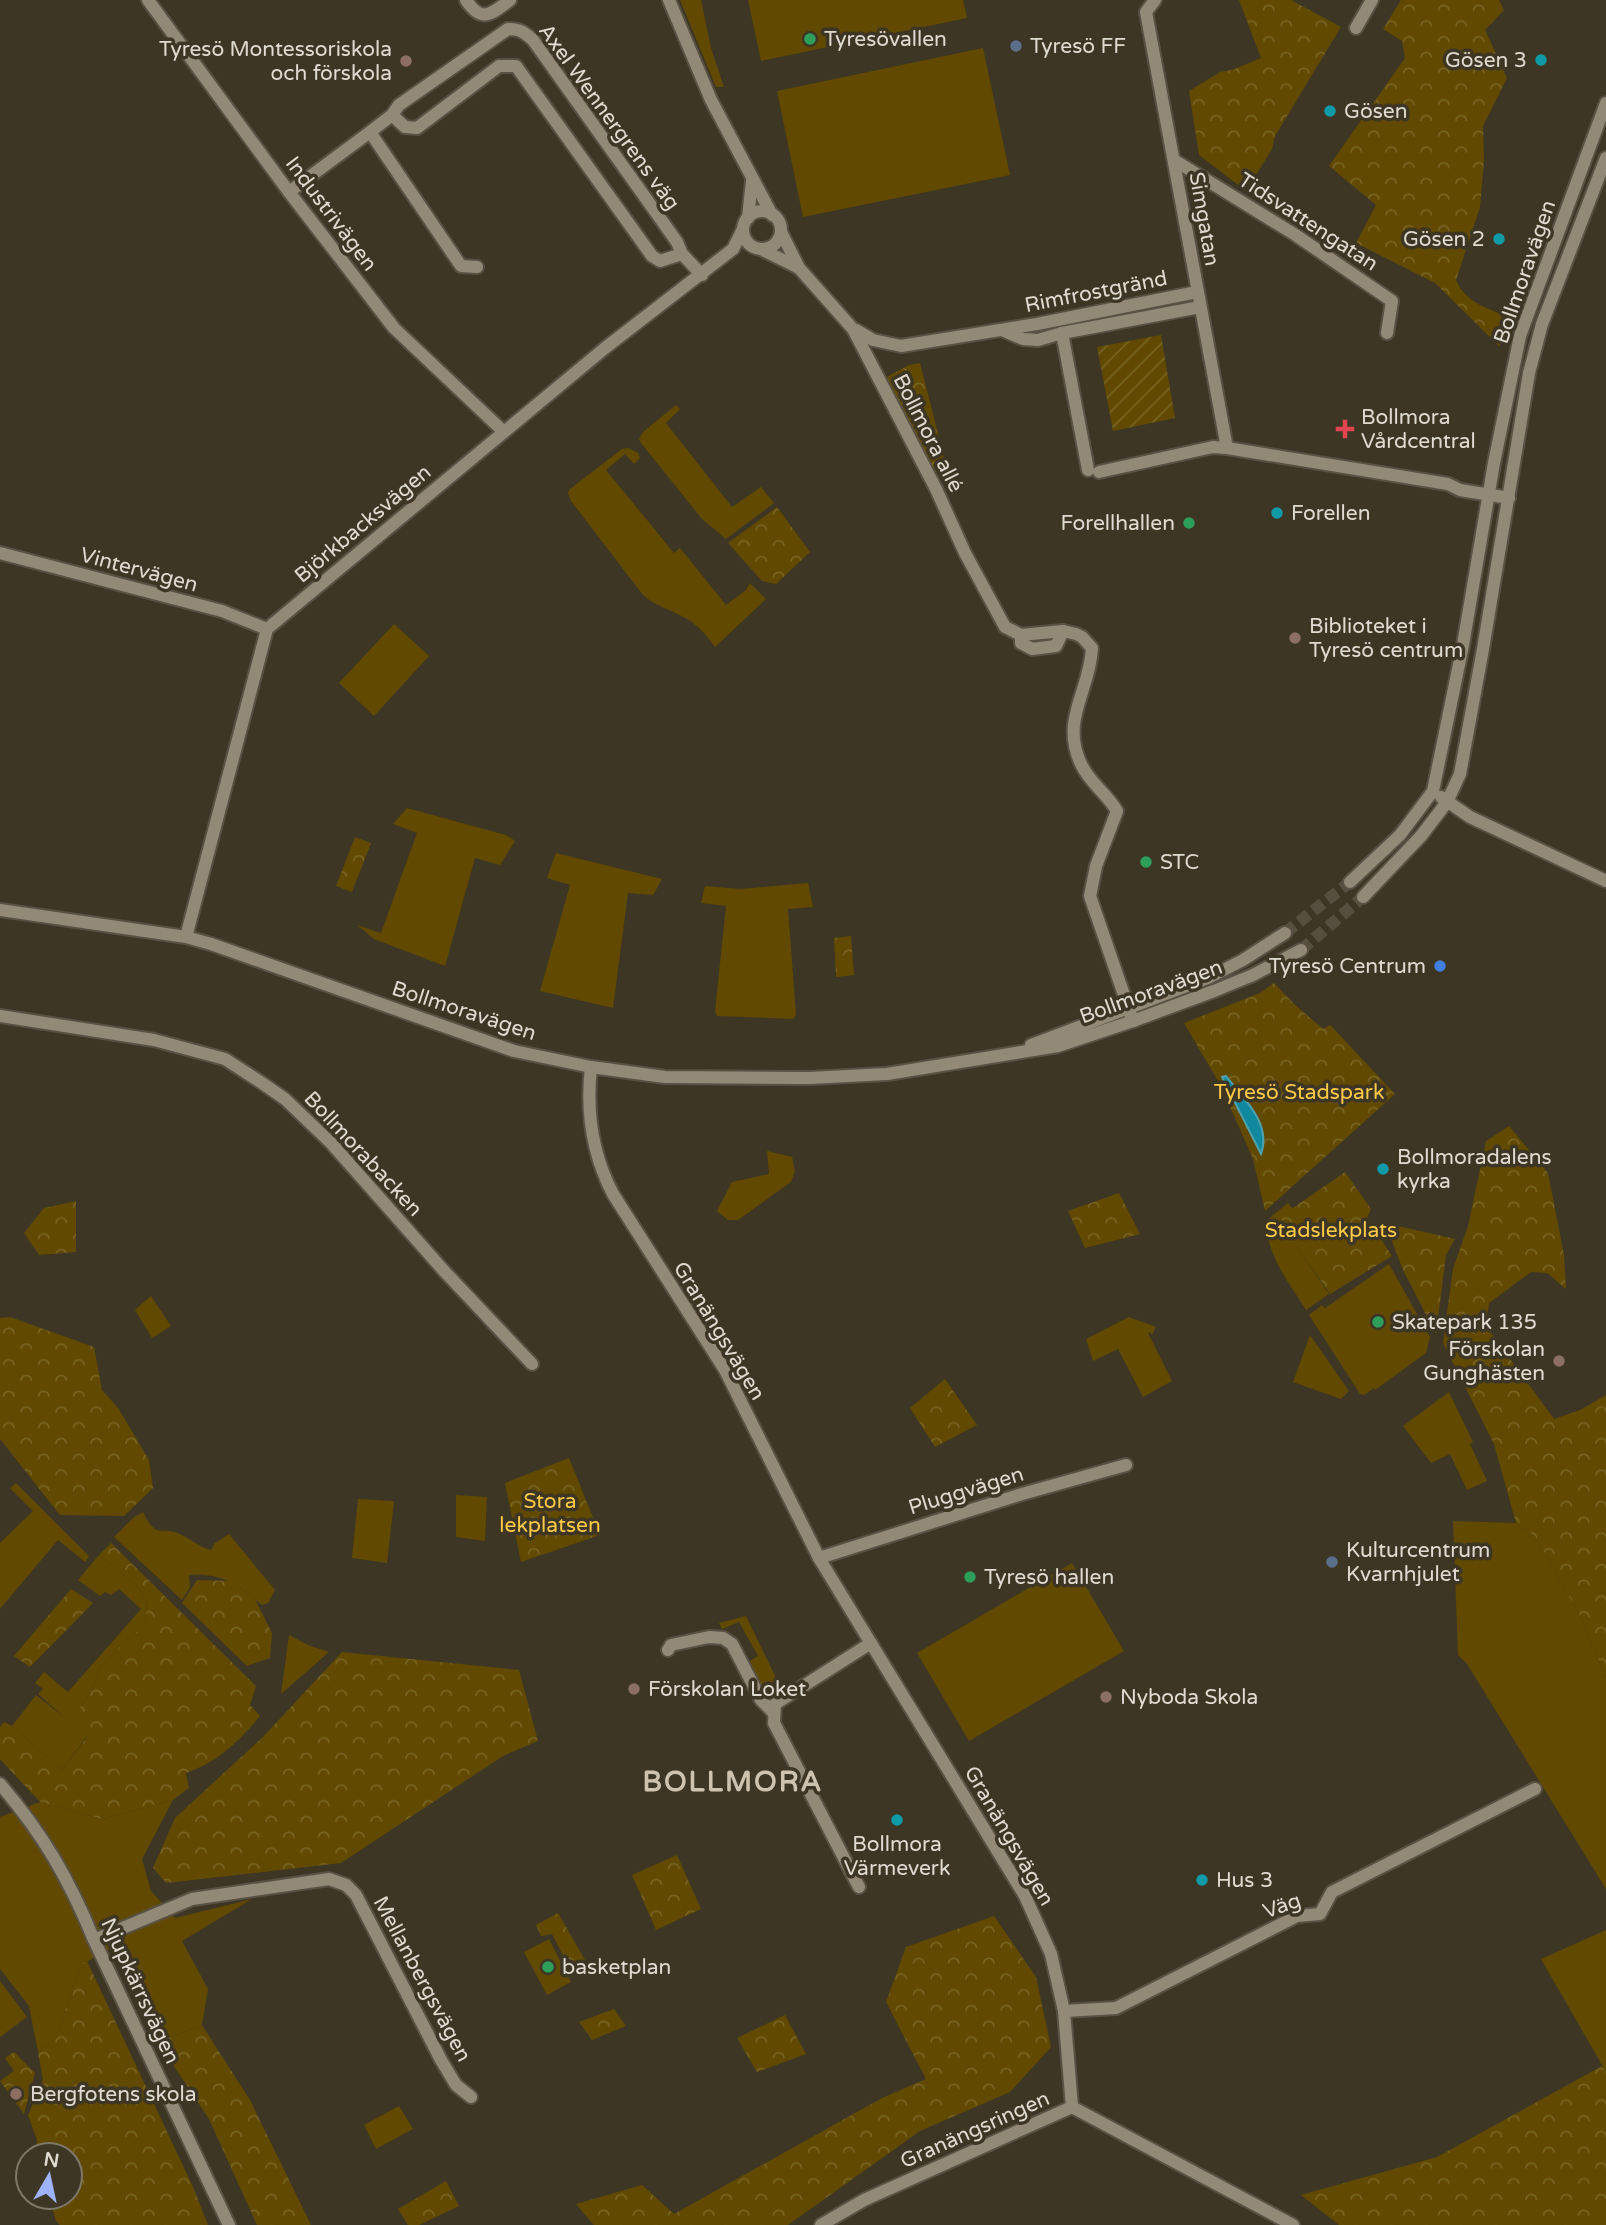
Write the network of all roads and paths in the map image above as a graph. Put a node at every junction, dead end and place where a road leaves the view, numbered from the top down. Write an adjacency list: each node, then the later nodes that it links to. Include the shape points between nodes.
1 (148, 0): 14 (street, Industrivägen)
2 (466, 0): 3 (street, via 482,15)
3 (510, 0)
4 (669, 0): 13 (street, Bollmora allé, via 711,100)
5 (1156, 0): 12 (street, Simgatan, via 1146,12)
6 (1372, 0): 7 (street)
7 (1356, 27)
8 (1605, 110): 32 (street, Bollmoravägen, via 1520,336)
9 (392, 115): 10 (street, Axel Wennergrens väg); 20 (street, via 405,127 417,128 499,66 516,66 652,256 660,261); 20 (street, Axel Wennergrens väg, via 399,105 508,29 524,31)
10 (370, 132): 14 (street, Axel Wennergrens väg); 21 (street, via 461,266)
11 (1606, 158): 33 (street, Bollmoravägen, via 1542,324 1529,373)
12 (1174, 160): 24 (street, Simgatan); 28 (street, Tidsvattengatan, via 1294,233 1392,301)
13 (752, 180): 15 (street, Bollmora allé); 16 (street)
14 (289, 192): 30 (street, Industrivägen, via 394,328)
15 (772, 215): 16 (street, via 762,212); 17 (street, Bollmora allé)
16 (746, 224): 18 (street, via 746,240); 19 (street, Björkbacksvägen)
17 (781, 232): 18 (street, via 776,243); 22 (street, Bollmora allé)
18 (756, 247): 19 (street, Björkbacksvägen); 22 (street, Bollmora allé)
19 (733, 249): 23 (street, Björkbacksvägen)
20 (682, 254): 23 (street, Axel Wennergrens väg)
21 (477, 267)
22 (799, 268): 26 (street, Bollmora allé)
23 (702, 275): 30 (street, Björkbacksvägen)
24 (1197, 292): 25 (street, Simgatan); 27 (street, Rimfrostgränd)
25 (1200, 307): 29 (street, Rimfrostgränd); 31 (street, Simgatan)
26 (853, 328): 27 (street, Rimfrostgränd, via 873,340 901,346); 45 (street, Bollmora allé, via 1005,626 1021,635 1063,631 1082,637 1092,648 1073,722 1074,745 1081,765 1117,811 1090,896)
27 (1002, 330): 29 (street, Rimfrostgränd, via 1038,340)
28 (1387, 332)
29 (1062, 333): 31 (street, via 1093,471)
30 (504, 432): 35 (street, Björkbacksvägen)
31 (1227, 448): 32 (street, via 1448,484)
32 (1488, 495): 33 (street); 36 (street, Bollmoravägen)
33 (1509, 498): 37 (street, Bollmoravägen, via 1460,774)
34 (0, 553): 35 (street, Vintervägen, via 222,611)
35 (267, 629): 43 (street)
36 (1433, 791): 37 (street); 39 (street, Bollmoravägen, via 1400,835)
37 (1447, 802): 38 (street); 40 (street, Bollmoravägen)
38 (1606, 881)
39 (1350, 882)
40 (1363, 897)
41 (0, 910): 43 (street, Bollmoravägen)
42 (1285, 933): 45 (street, Bollmoravägen, via 1243,960)
43 (186, 937): 47 (street, Bollmoravägen, via 514,1051)
44 (1301, 950): 45 (street, Bollmoravägen, via 1253,975)
45 (1131, 1015): 47 (street, Bollmoravägen, via 1052,1036 1008,1055 887,1074 665,1077)
46 (0, 1016): 48 (street, Bollmorabacken, via 154,1040 225,1059 262,1083 331,1143)
47 (591, 1067): 50 (street, Granängsvägen, via 592,1135 604,1178 726,1370)
48 (532, 1364)
49 (1126, 1465): 50 (street, Pluggvägen)
50 (820, 1558): 51 (street, Granängsvägen)
51 (871, 1643): 53 (street, via 775,1704); 58 (street, Granängsvägen, via 1025,1896 1051,1954)
52 (668, 1650): 53 (street, via 684,1642 723,1638 732,1644 761,1700)
53 (774, 1713): 56 (street, via 774,1723)
54 (0, 1784): 57 (street, Njupkärrsvägen, via 49,1847)
55 (1535, 1789): 58 (street, Väg, via 1332,1892 1320,1914 1297,1916 1116,2008)
56 (859, 1888)
57 (94, 1940): 59 (street, Mellanbergsvägen, via 192,1899 329,1879 346,1885 356,1895 441,2060 456,2085); 61 (street, Njupkärrsvägen)
58 (1064, 2011): 60 (street, Granängsvägen)
59 (471, 2097)
60 (1072, 2107): 62 (street, Granängsringen, via 864,2200); 63 (street, Granängsringen)
61 (229, 2225)
62 (821, 2225)
63 (1293, 2225)

